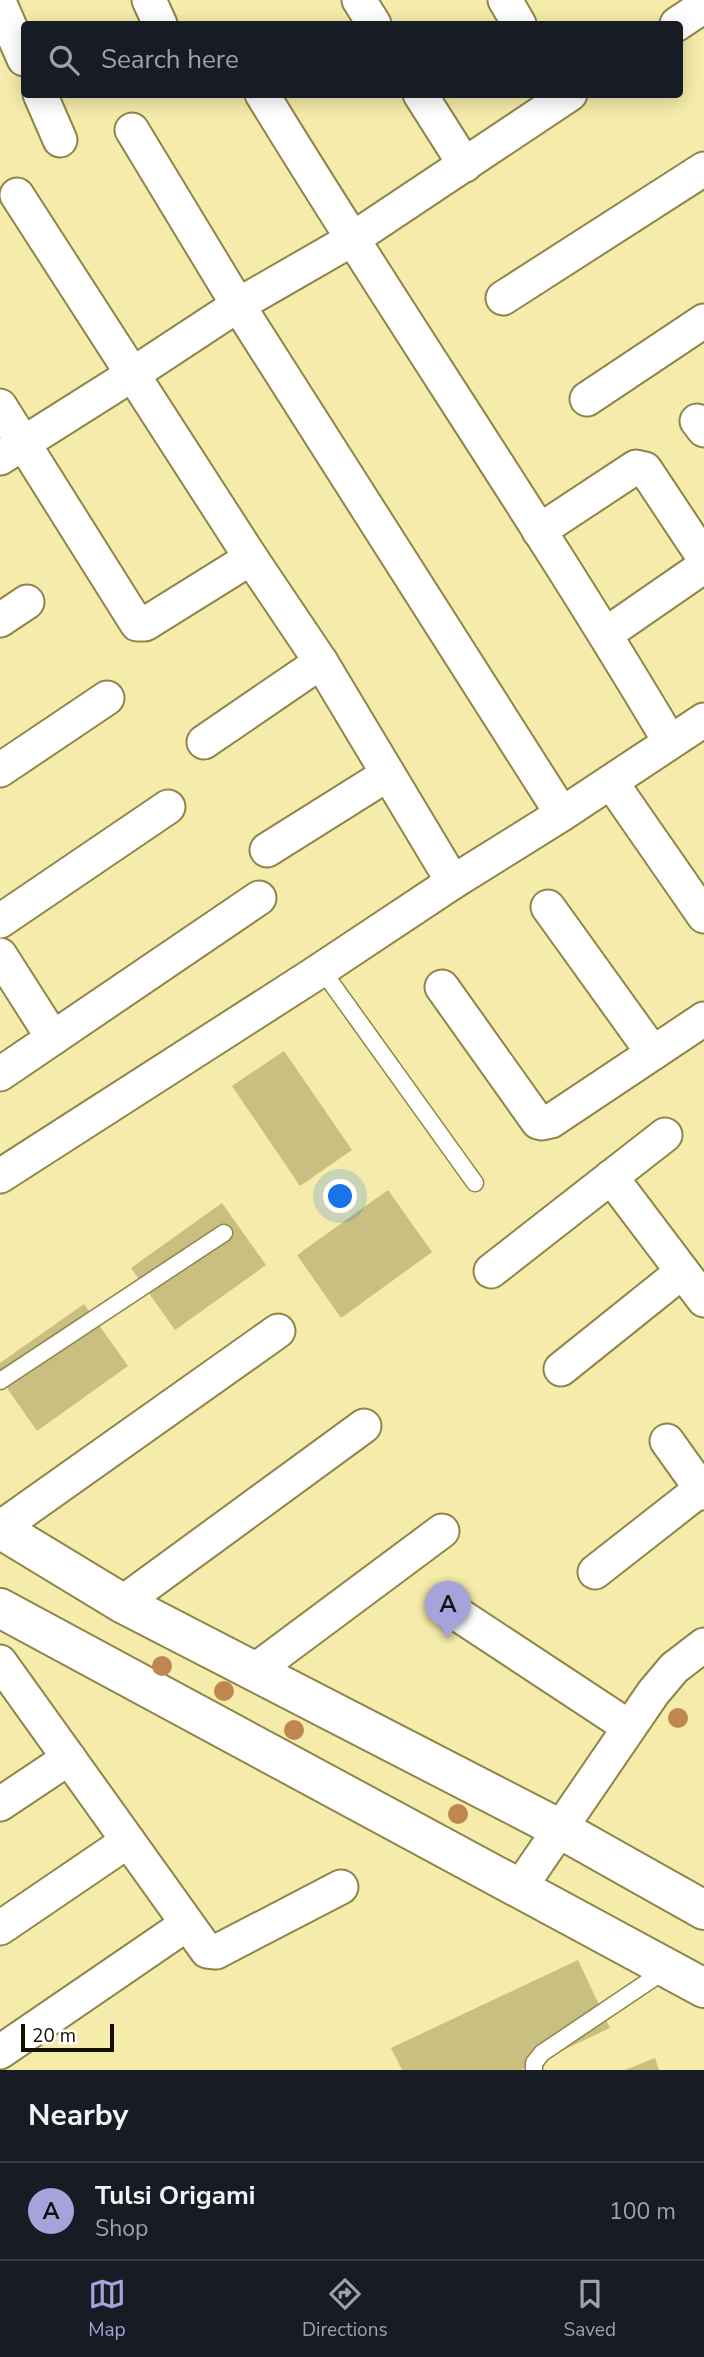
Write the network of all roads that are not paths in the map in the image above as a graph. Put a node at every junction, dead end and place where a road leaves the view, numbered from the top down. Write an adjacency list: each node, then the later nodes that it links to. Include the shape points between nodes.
1 (149, 0): 5 (street)
2 (359, 0): 6 (street)
3 (505, 0): 7 (street)
4 (0, 4): 8 (street)
5 (159, 21)
6 (372, 21)
7 (517, 21)
8 (21, 52)
9 (42, 98): 14 (street)
10 (263, 98): 18 (street)
11 (423, 98): 15 (street)
12 (561, 98): 15 (street)
13 (132, 130): 20 (street)
14 (60, 140)
15 (465, 165): 18 (street)
16 (704, 169): 19 (street)
17 (18, 195): 22 (street)
18 (351, 240): 20 (street); 26 (street)
19 (503, 298)
20 (238, 305): 22 (street); 38 (street)
21 (704, 321): 23 (street)
22 (133, 374): 25 (street); 27 (street)
23 (587, 399)
24 (0, 406): 25 (street)
25 (11, 451): 27 (street, via 137,624 145,624)
26 (539, 531): 28 (street); 28 (street, via 636,467 645,469 702,555 699,569)
27 (251, 558): 29 (street)
28 (606, 634): 32 (street)
29 (321, 662): 33 (street); 35 (street)
30 (107, 698): 34 (street)
31 (704, 720): 32 (street)
32 (670, 742): 36 (street)
33 (204, 743)
34 (0, 770)
35 (388, 774): 39 (street); 40 (street)
36 (611, 782): 38 (street); 43 (street)
37 (168, 807): 44 (street)
38 (562, 814): 40 (street)
39 (267, 850)
40 (453, 882): 46 (street)
41 (259, 898): 49 (street)
42 (548, 907): 50 (street)
43 (704, 916)
44 (0, 921)
45 (0, 955): 49 (street)
46 (322, 970): 53 (street); 55 (lane)
47 (442, 986): 50 (street, via 538,1122 551,1121)
48 (704, 1019): 50 (street)
49 (53, 1038): 51 (street)
50 (653, 1053)
51 (0, 1074)
52 (665, 1135): 54 (street)
53 (0, 1176)
54 (611, 1177): 57 (street); 58 (street)
55 (475, 1182)
56 (224, 1233): 62 (lane)
57 (491, 1271)
58 (682, 1272): 59 (street); 61 (street)
59 (704, 1300)
60 (278, 1331): 66 (street)
61 (561, 1369)
62 (0, 1381)
63 (364, 1426): 69 (street)
64 (667, 1441): 65 (street)
65 (702, 1491): 68 (street)
66 (0, 1529): 69 (street)
67 (442, 1531): 73 (street)
68 (595, 1573)
69 (122, 1603): 73 (street)
70 (0, 1608): 81 (street)
71 (456, 1613): 75 (street)
72 (704, 1645): 75 (street, via 663,1679)
73 (254, 1671): 78 (street)
74 (3, 1672): 76 (street)
75 (629, 1727): 78 (street)
76 (69, 1758): 77 (street); 79 (street)
77 (0, 1804)
78 (560, 1829): 81 (street); 82 (street)
79 (128, 1842): 83 (street); 84 (street)
80 (341, 1887): 83 (street, via 213,1953 206,1951)
81 (519, 1889): 85 (street)
82 (704, 1910)
83 (187, 1924): 87 (street)
84 (0, 1928)
85 (667, 1969): 86 (street); 88 (lane, via 542,2053)
86 (704, 1988)
87 (0, 2052)
88 (534, 2070)

